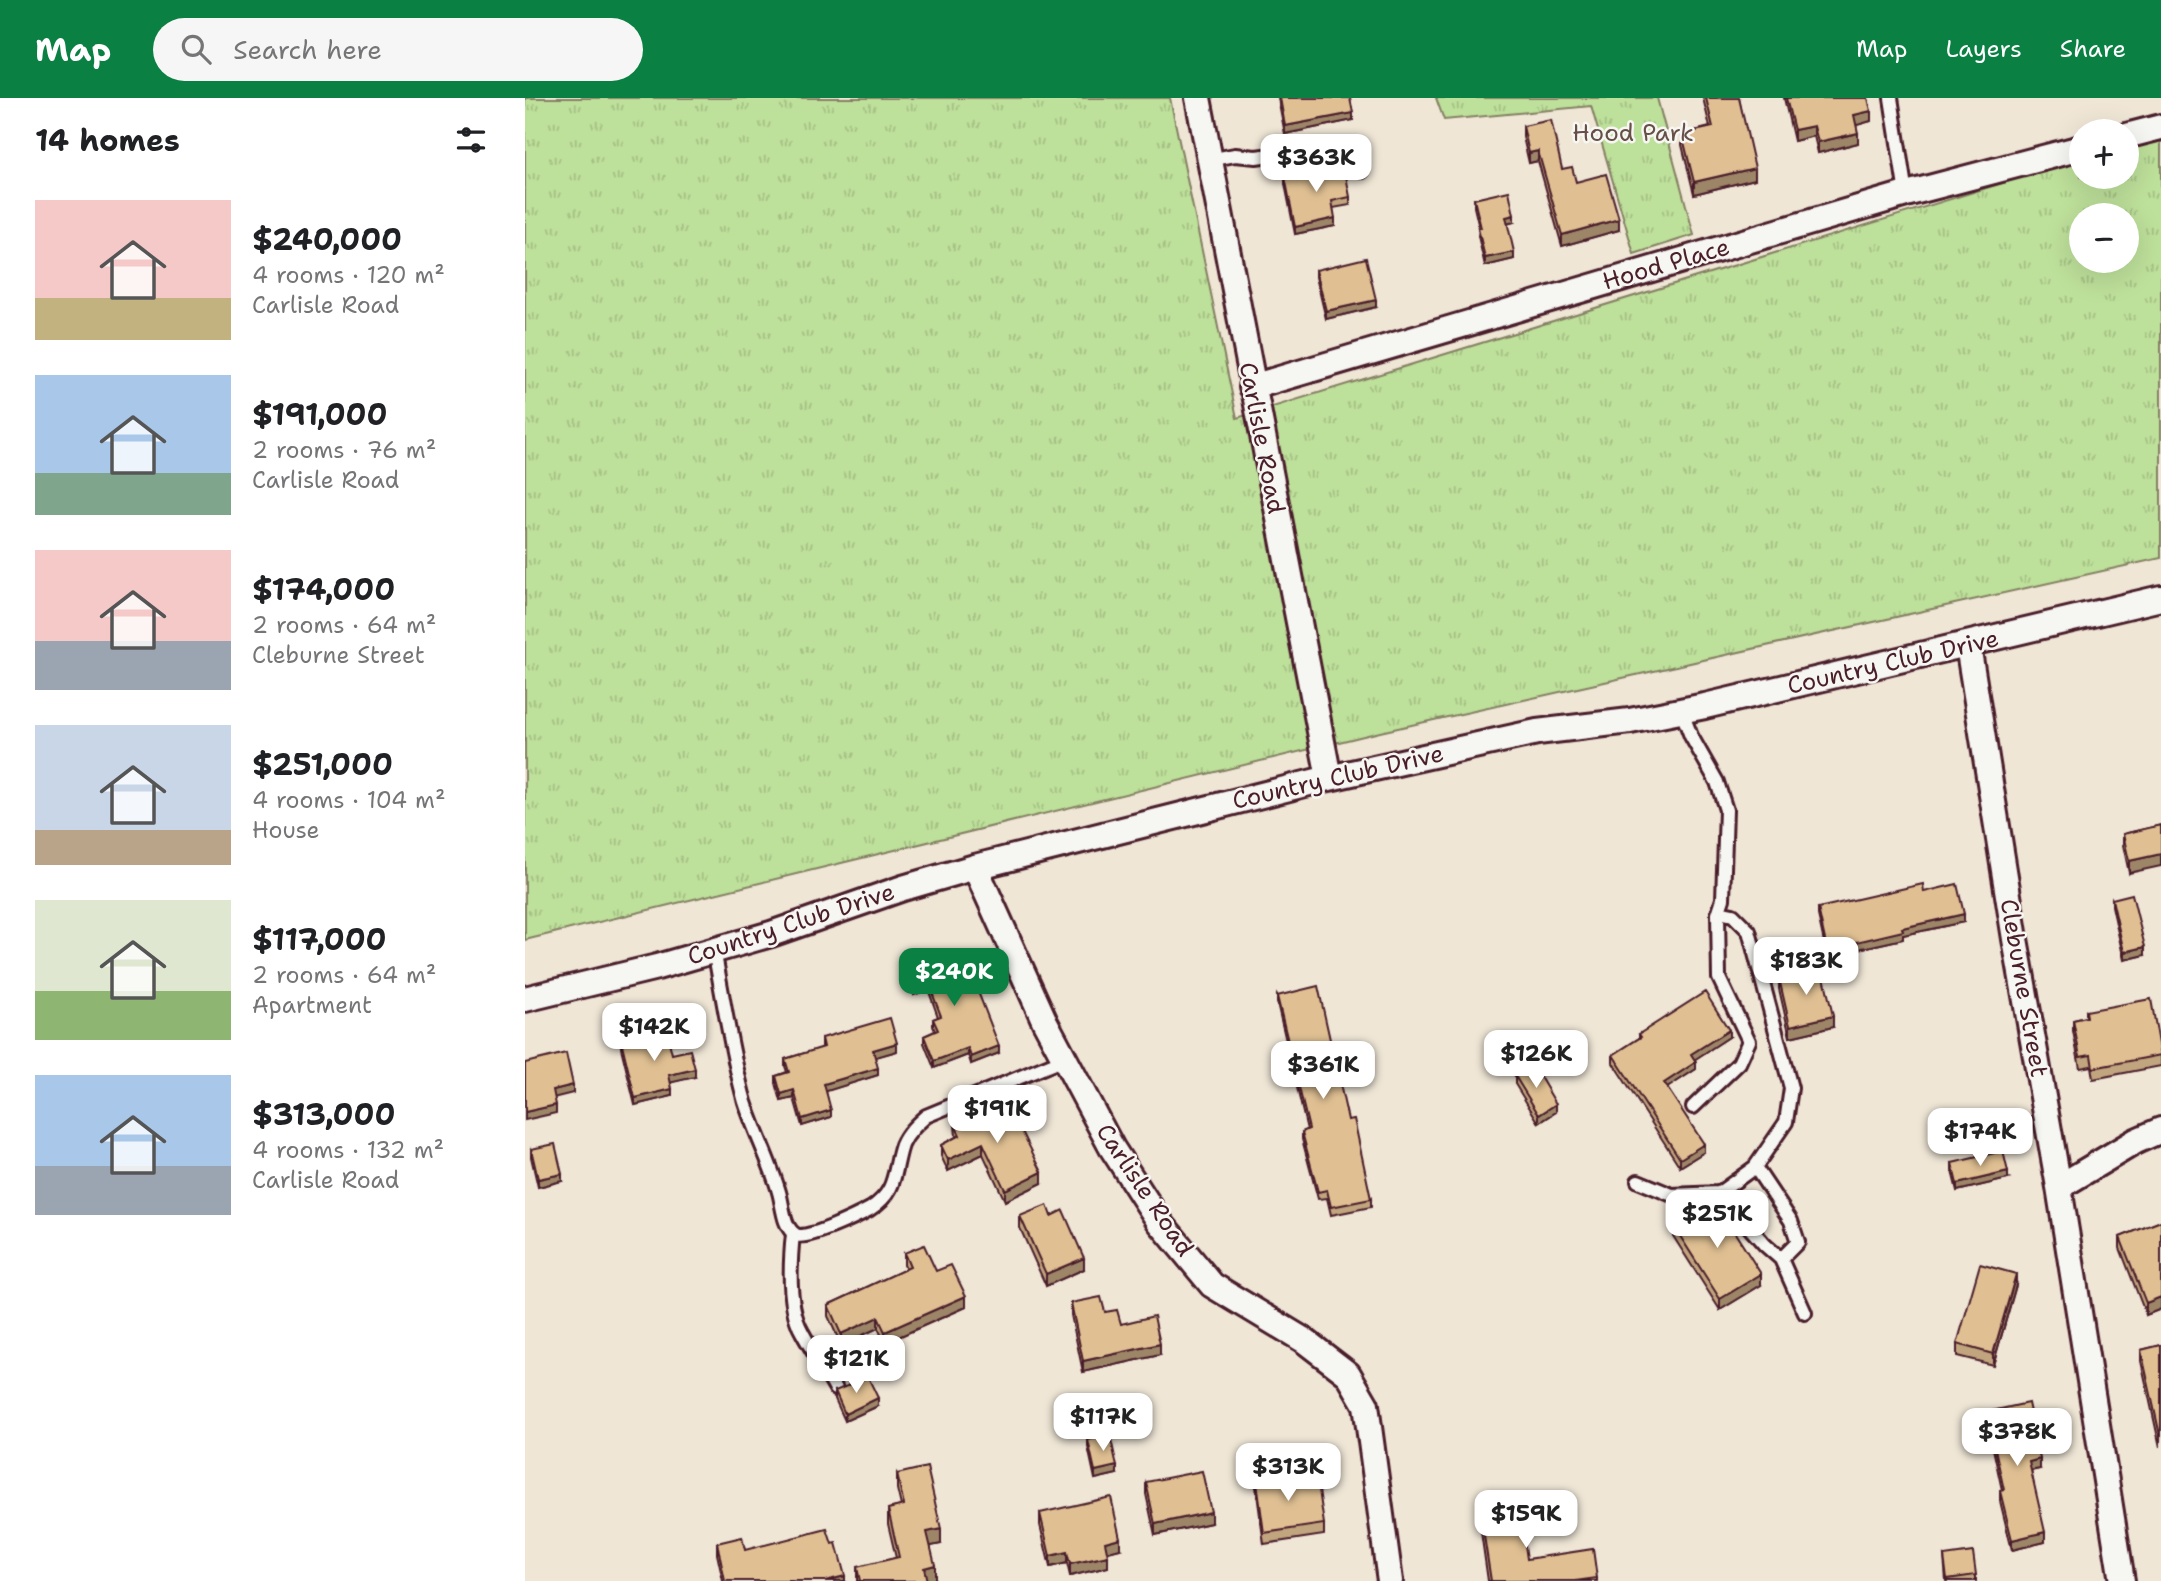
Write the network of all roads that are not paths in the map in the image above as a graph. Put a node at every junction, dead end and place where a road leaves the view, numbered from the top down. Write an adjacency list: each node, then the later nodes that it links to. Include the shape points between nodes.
1 (1198, 98): 6 (street, Carlisle Road)
2 (1891, 98): 8 (lane)
3 (2161, 127): 4 (street)
4 (2139, 133)
5 (2069, 151): 8 (street, Hood Place)
6 (1209, 160): 7 (lane, via 1338,146 1350,153); 9 (street, Carlisle Road)
7 (1362, 171)
8 (1906, 194): 9 (street, Hood Place)
9 (1252, 387): 13 (street, Carlisle Road)
10 (2161, 598): 11 (street, Country Club Drive)
11 (1968, 645): 12 (street, Country Club Drive); 23 (street, Cleburne Street)
12 (1681, 710): 13 (street, Country Club Drive, via 1537,732); 15 (lane, via 1726,810)
13 (1329, 778): 14 (street, Country Club Drive)
14 (975, 867): 16 (street, Country Club Drive); 18 (street, Carlisle Road)
15 (1719, 912): 19 (lane, via 1719,978 1749,1041 1739,1063); 21 (lane, via 1733,915 1749,931 1791,1088 1786,1122)
16 (714, 950): 17 (street, Country Club Drive); 25 (lane, via 746,1103)
17 (525, 999)
18 (1064, 1059): 25 (lane, via 926,1116 903,1143 887,1195 870,1209 812,1235); 29 (street, Carlisle Road, via 1112,1149 1159,1221 1212,1284 1305,1341 1348,1374 1366,1405)
19 (1693, 1107)
20 (2161, 1130): 23 (street)
21 (1755, 1167): 24 (lane); 26 (lane, via 1791,1221 1798,1242)
22 (1638, 1181): 24 (lane, via 1672,1195)
23 (2059, 1188): 30 (street, Cleburne Street)
24 (1720, 1193): 26 (lane)
25 (793, 1234): 28 (lane, via 792,1293 800,1330)
26 (1781, 1259): 27 (lane)
27 (1805, 1313)
28 (836, 1389)
29 (1390, 1581)
30 (2122, 1581)

